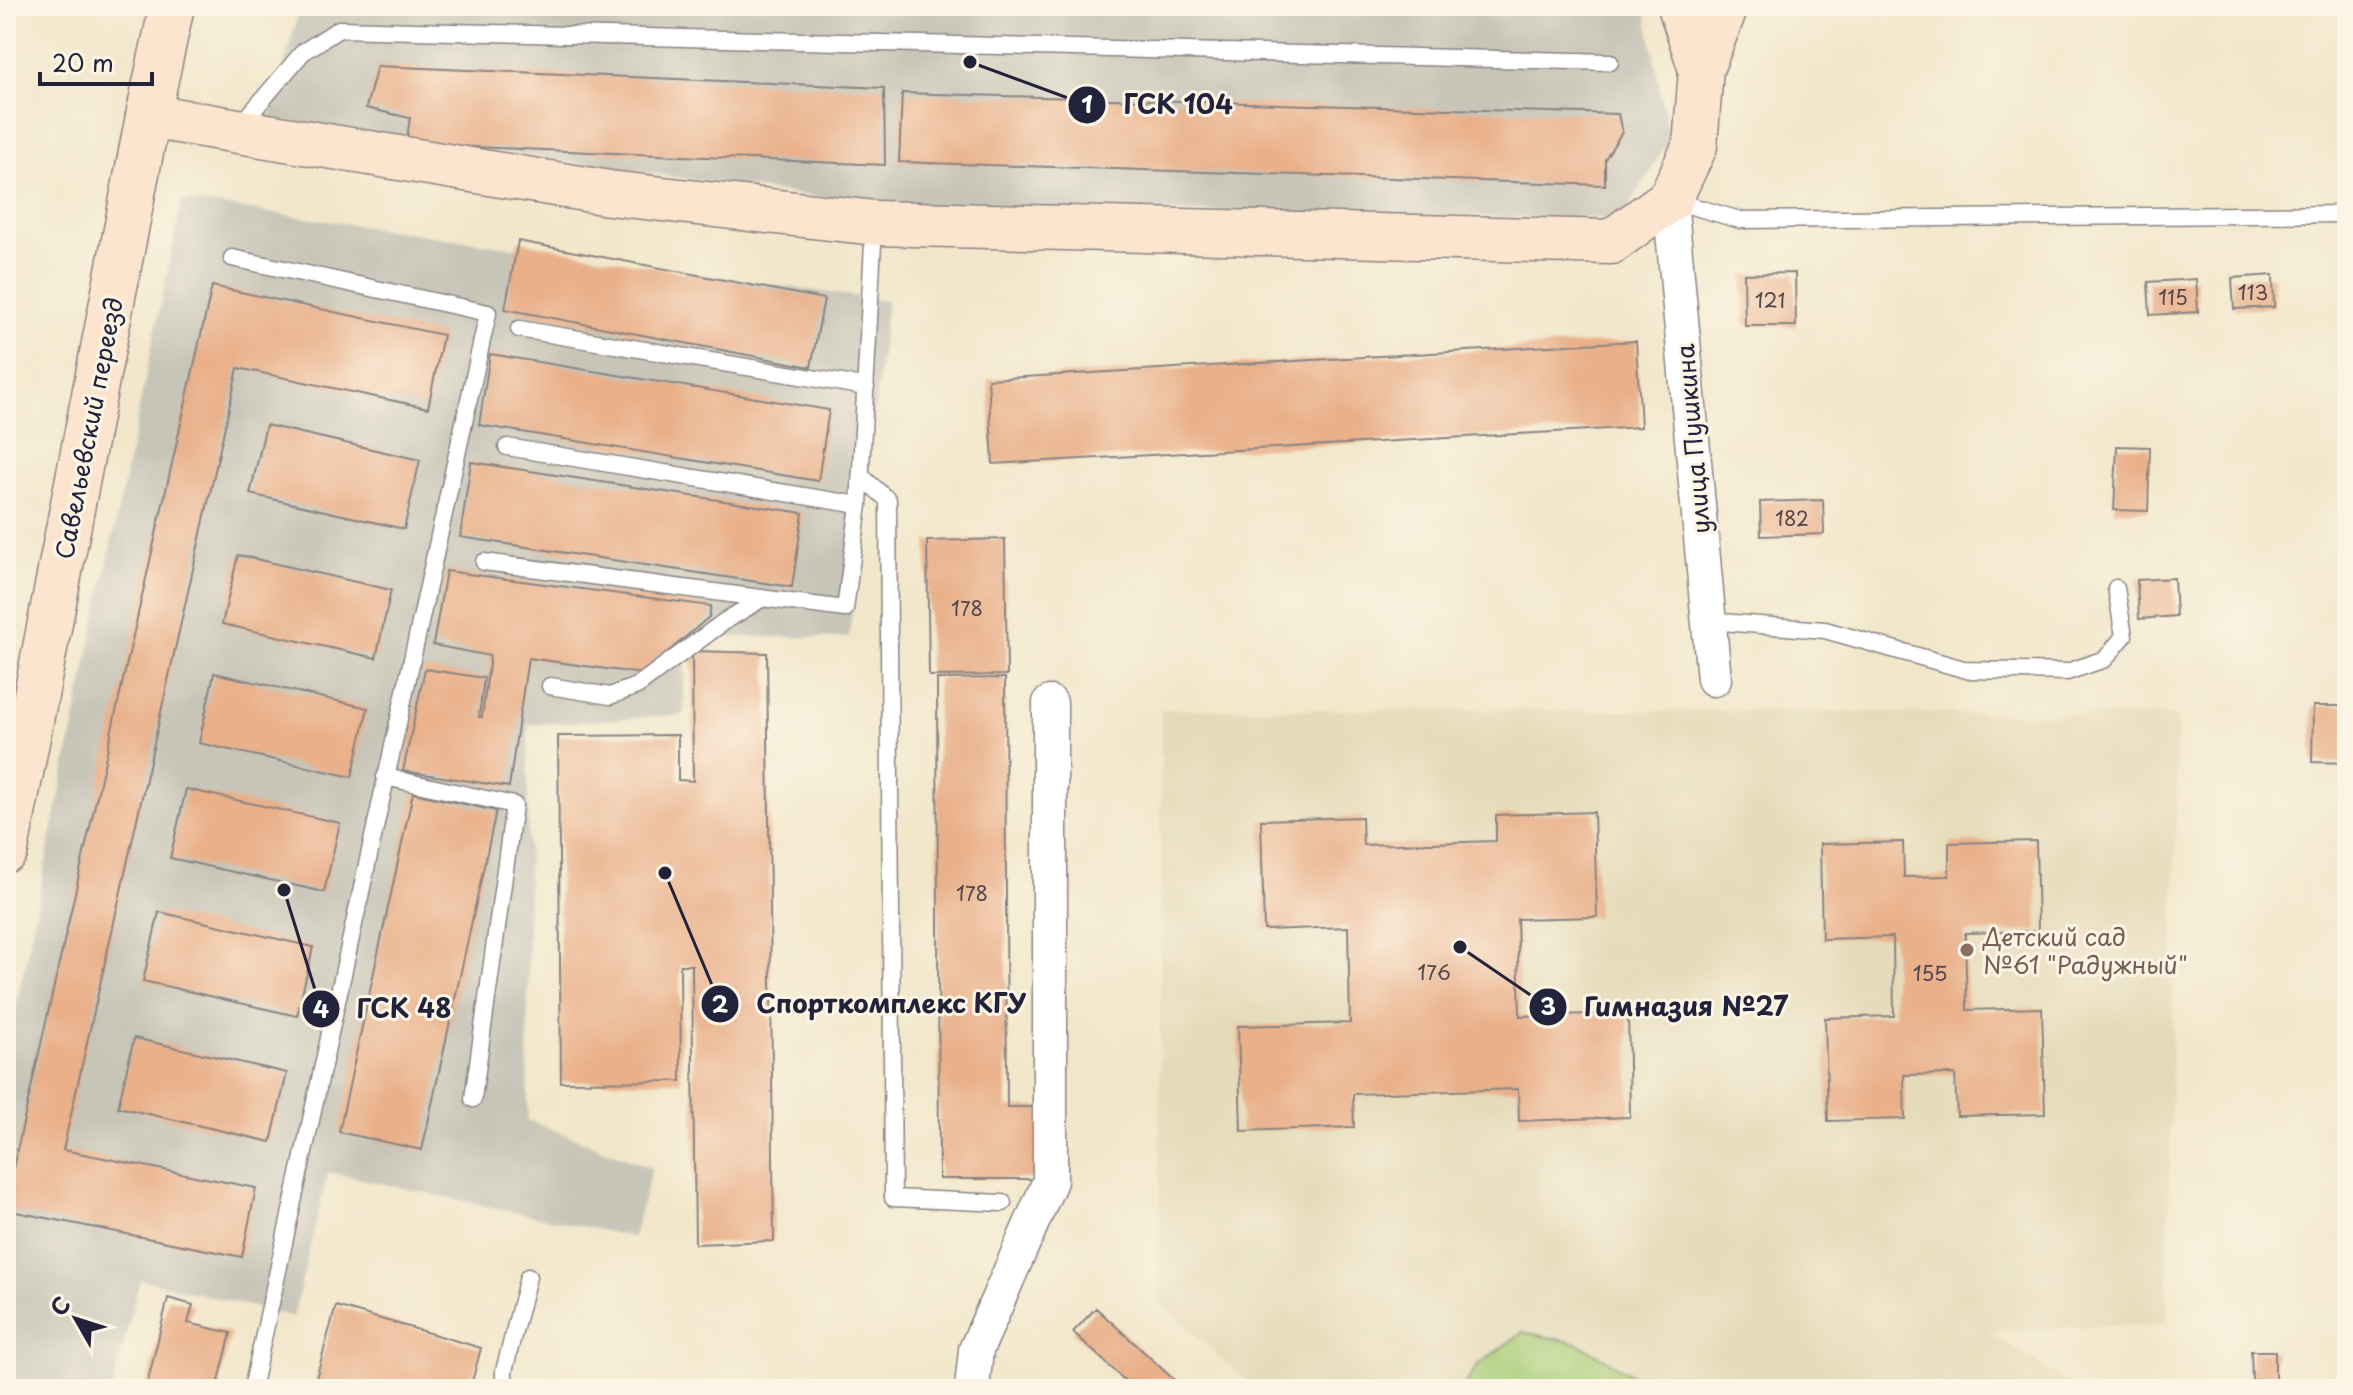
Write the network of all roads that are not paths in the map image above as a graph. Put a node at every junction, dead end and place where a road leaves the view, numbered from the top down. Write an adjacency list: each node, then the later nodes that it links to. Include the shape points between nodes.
1 (172, 6): 6 (main road, Савельевский переезд)
2 (1680, 6): 5 (main road)
3 (1726, 6): 5 (main road)
4 (1610, 62): 7 (lane, via 339,29 303,52)
5 (1701, 69): 8 (main road, via 1695,146)
6 (148, 116): 7 (main road); 25 (main road, Савельевский переезд)
7 (237, 131): 10 (main road, via 609,193)
8 (1670, 199): 9 (lane, via 1740,220); 10 (main road, via 1611,242); 20 (street, улица Пушкина)
9 (2347, 214)
10 (875, 223): 13 (lane)
11 (232, 258): 24 (lane, via 488,313)
12 (519, 329): 13 (lane)
13 (866, 387): 15 (lane)
14 (507, 447): 16 (lane)
15 (861, 476): 16 (lane); 27 (lane, via 888,500 893,1198)
16 (859, 505): 19 (lane, via 845,609)
17 (484, 562): 19 (lane)
18 (2116, 588): 20 (lane, via 2124,636 2105,659 2067,672 1967,670 1825,630)
19 (763, 598): 22 (lane, via 637,686 610,696)
20 (1709, 621): 21 (street, улица Пушкина)
21 (1714, 679)
22 (550, 686)
23 (1050, 703): 31 (street, via 1050,1181 976,1350)
24 (385, 777): 26 (lane, via 514,805); 29 (lane)
25 (6, 850)
26 (473, 1099)
27 (1003, 1203)
28 (528, 1277): 30 (lane)
29 (252, 1389)
30 (504, 1389)
31 (972, 1389)

